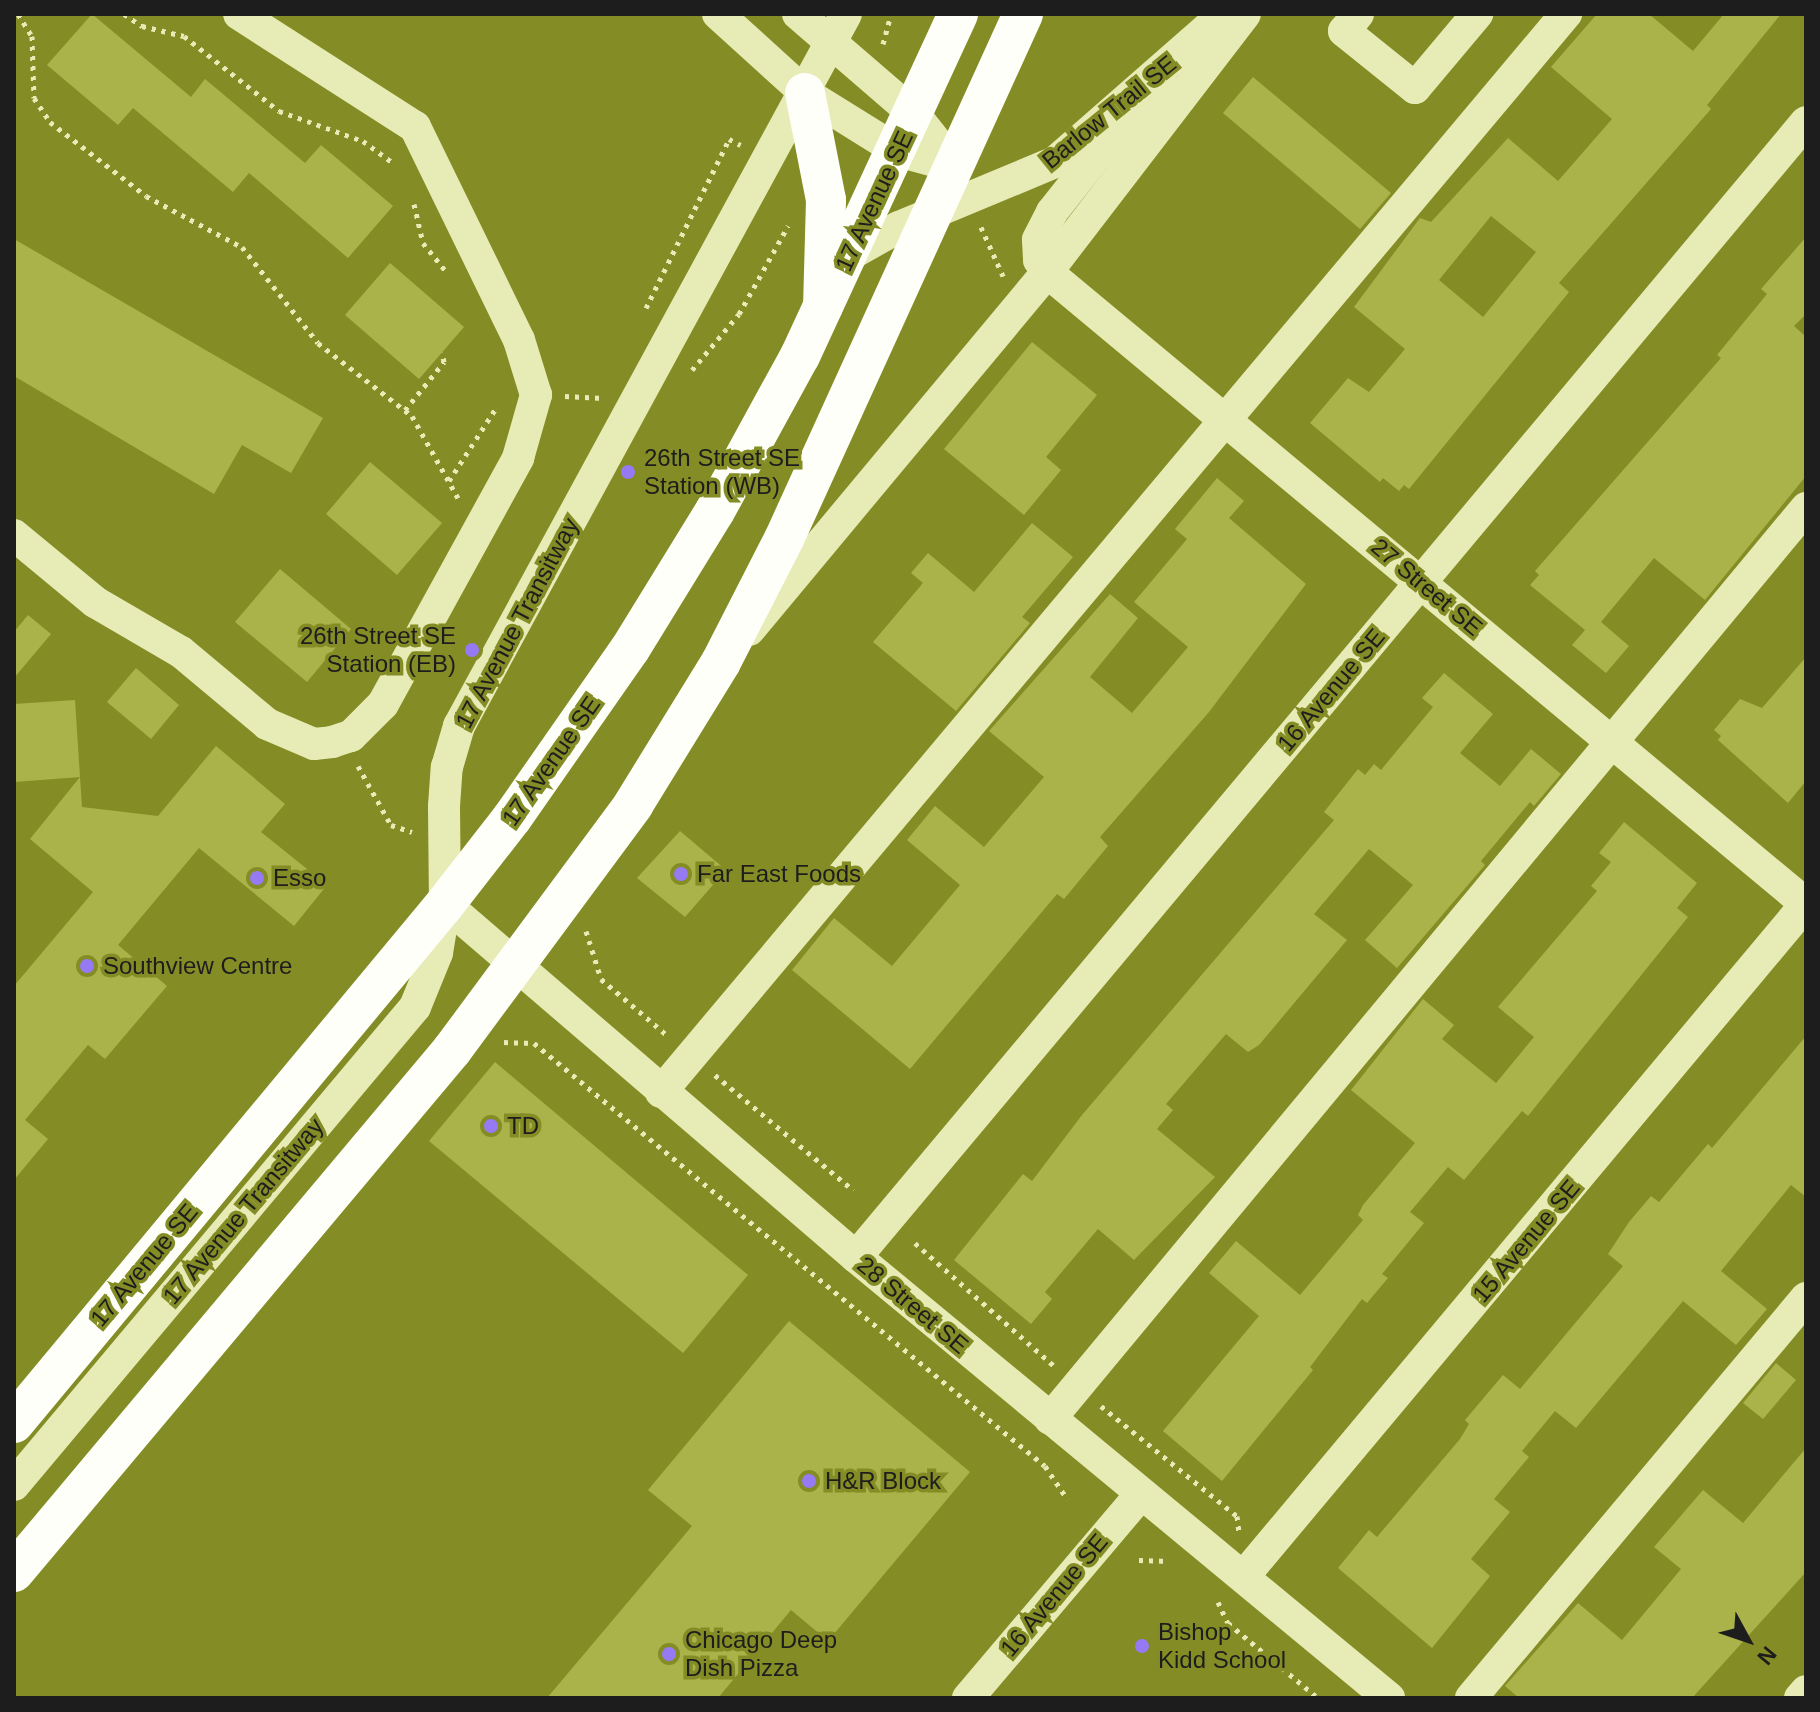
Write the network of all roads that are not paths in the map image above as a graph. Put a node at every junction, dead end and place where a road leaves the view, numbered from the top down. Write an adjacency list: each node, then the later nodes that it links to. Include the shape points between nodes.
1 (239, 14): 25 (street, via 415,127 519,340 536,395 531,425 494,506 383,704 369,722 343,738 314,744 267,724 181,652 95,602)
2 (718, 14): 14 (street)
3 (798, 14): 12 (street)
4 (846, 14): 12 (street, 17 Avenue Transitway)
5 (958, 14): 15 (main road, 17 Avenue SE)
6 (1023, 14): 18 (main road)
7 (1224, 14): 13 (street, Barlow Trail SE)
8 (1245, 14): 21 (street, Barlow Trail SE)
9 (1358, 14): 10 (street, via 1344,31 1415,88)
10 (1477, 14)
11 (1566, 14): 23 (street)
12 (831, 45): 14 (street, 17 Avenue Transitway); 15 (street)
13 (1161, 74): 19 (street, Barlow Trail SE, via 1055,162); 21 (street, via 1052,212 1038,240 1039,260)
14 (805, 93): 17 (street); 22 (main road, via 826,200); 29 (street, 17 Avenue Transitway, via 459,726 445,793)
15 (914, 114): 17 (main road, 17 Avenue SE); 18 (street)
16 (1806, 122): 26 (street, 16 Avenue SE)
17 (898, 151): 18 (street); 20 (main road, 17 Avenue SE)
18 (956, 167): 19 (main road)
19 (935, 214): 20 (street, Barlow Trail SE); 27 (main road, via 791,526)
20 (851, 254): 22 (main road, 17 Avenue SE)
21 (1047, 272): 23 (street, 27 Street SE); 27 (street)
22 (823, 310): 29 (main road, 17 Avenue SE, via 673,584 512,818)
23 (1228, 421): 26 (street, 27 Street SE); 32 (street)
24 (1806, 508): 28 (street)
25 (14, 535)
26 (1422, 581): 28 (street, 27 Street SE); 33 (street, 16 Avenue SE)
27 (721, 662): 31 (main road, via 633,805)
28 (1610, 742): 30 (street, 27 Street SE); 35 (street)
29 (445, 904): 31 (street, 28 Street SE); 36 (main road, 17 Avenue SE); 37 (street, 17 Avenue Transitway, via 437,953 415,1007)
30 (1806, 904): 40 (street, 15 Avenue SE)
31 (514, 967): 32 (street, 28 Street SE); 39 (main road, via 452,1050)
32 (661, 1092): 33 (street, 28 Street SE)
33 (856, 1257): 35 (street, 28 Street SE)
34 (1806, 1298): 44 (street)
35 (1050, 1419): 38 (street, 28 Street SE)
36 (14, 1423)
37 (14, 1485)
38 (1141, 1494): 40 (street, 28 Street SE); 42 (street, 16 Avenue SE)
39 (14, 1572)
40 (1244, 1576): 43 (street, 28 Street SE)
41 (1806, 1691): 45 (street)
42 (968, 1698)
43 (1389, 1698)
44 (1471, 1698)
45 (1800, 1698)

